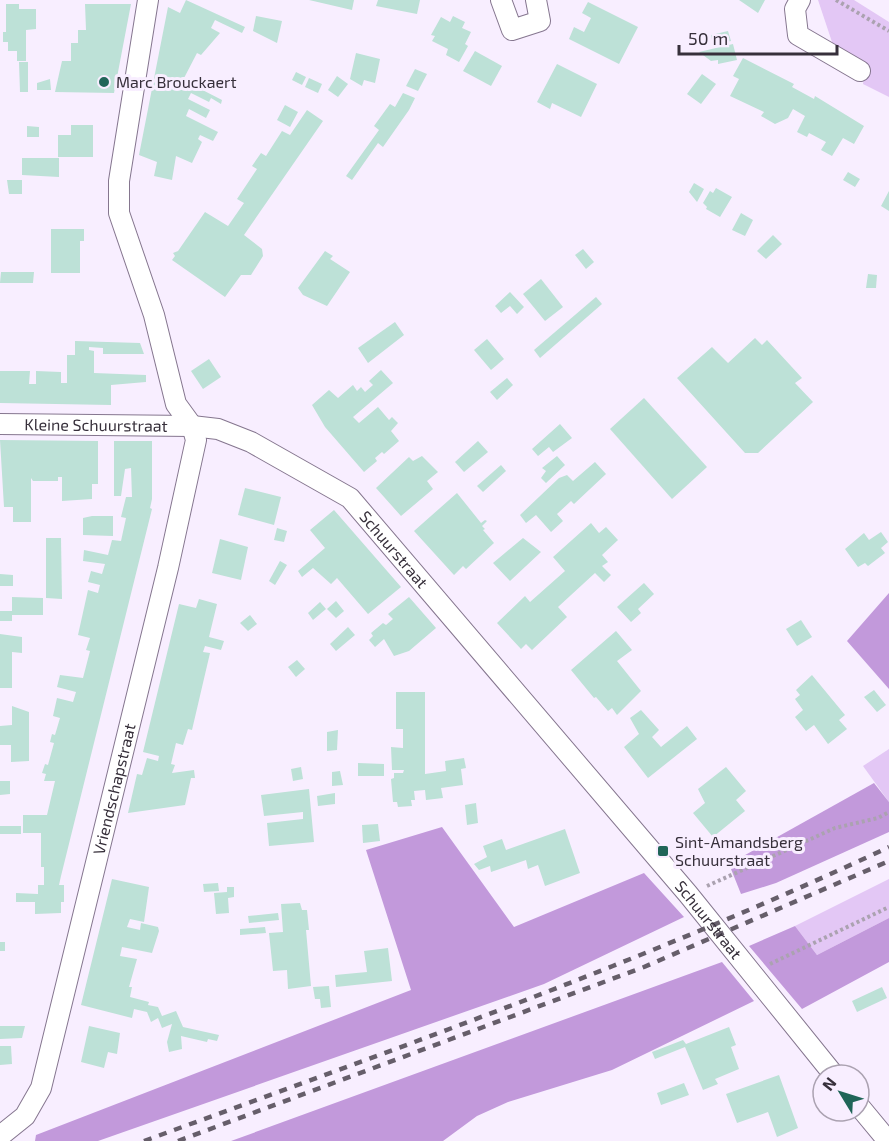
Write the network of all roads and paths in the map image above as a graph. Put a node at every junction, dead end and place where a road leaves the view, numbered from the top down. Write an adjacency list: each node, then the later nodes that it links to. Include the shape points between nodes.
1 (148, 0): 9 (street, via 119,182 119,213 154,315 176,404)
2 (501, 0): 3 (street, via 512,30 540,21)
3 (536, 0)
4 (800, 0): 7 (street, via 795,9 798,35)
5 (836, 0): 6 (path)
6 (889, 31)
7 (860, 71)
8 (0, 424): 9 (street, Kleine Schuurstraat)
9 (192, 426): 11 (street, Schuurstraat, via 218,429 251,442 350,498); 16 (street, Vriendschapstraat, via 196,440 168,568 41,1088 25,1116)
10 (889, 812): 11 (path, via 835,828)
11 (688, 894): 13 (street, Schuurstraat)
12 (889, 907): 13 (path)
13 (750, 973): 14 (street, Schuurstraat)
14 (824, 1063)
15 (871, 1120): 17 (street)
16 (0, 1136)
17 (888, 1141)

